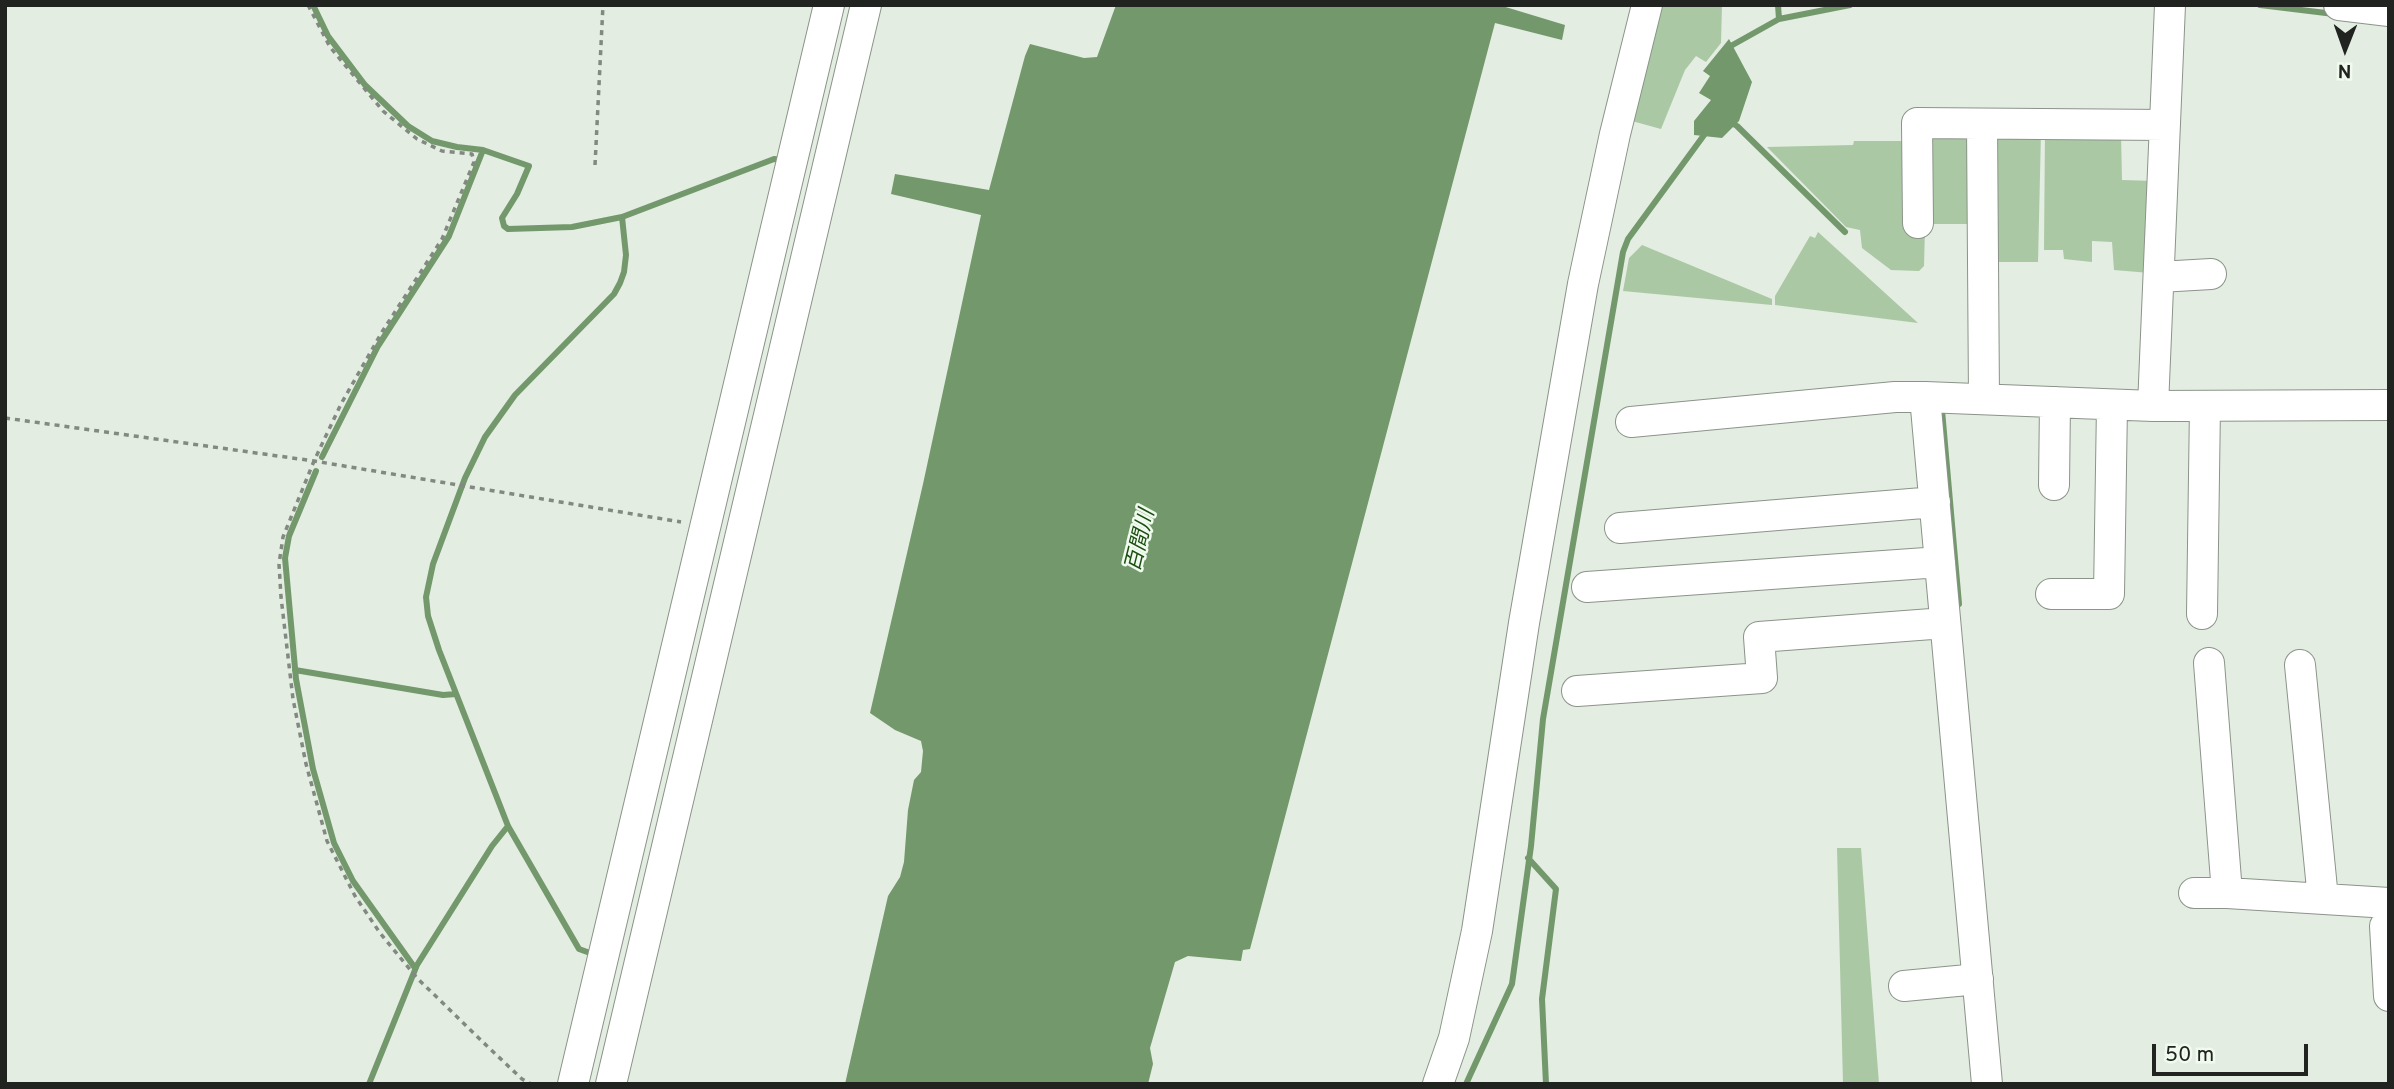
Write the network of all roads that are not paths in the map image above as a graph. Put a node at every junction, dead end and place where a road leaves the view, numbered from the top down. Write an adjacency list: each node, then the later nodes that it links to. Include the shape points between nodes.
1 (829, 5): 40 (street)
2 (866, 5): 41 (street)
3 (1647, 5): 42 (street, via 1583,284 1477,931 1454,1038)
4 (2164, 5): 5 (street)
5 (2170, 5): 9 (street)
6 (2339, 5): 7 (street)
7 (2389, 11)
8 (1982, 124): 9 (street); 10 (street, via 1917,123); 13 (street)
9 (2165, 125): 12 (street)
10 (1918, 223)
11 (2210, 274): 12 (street)
12 (2159, 277): 15 (street)
13 (1984, 393): 14 (street); 16 (street)
14 (1925, 397): 20 (street); 22 (street)
15 (2153, 399): 17 (street); 19 (street)
16 (2055, 402): 17 (street); 21 (street)
17 (2112, 405): 26 (street, via 2109,594)
18 (2389, 405): 19 (street)
19 (2205, 406): 27 (street)
20 (1631, 422)
21 (2054, 485)
22 (1935, 502): 23 (street); 24 (street)
23 (1620, 528)
24 (1940, 562): 25 (street); 28 (street)
25 (1587, 587)
26 (2051, 594)
27 (2202, 614)
28 (1945, 623): 31 (street, via 1759,638 1762,678); 37 (street)
29 (2209, 663): 33 (street)
30 (2300, 665): 34 (street)
31 (1577, 691)
32 (2194, 893): 33 (street)
33 (2227, 893): 34 (street)
34 (2323, 899): 35 (street)
35 (2389, 903)
36 (2389, 920): 39 (street, via 2385,926)
37 (1978, 979): 38 (street); 43 (street)
38 (1904, 986)
39 (2389, 996)
40 (573, 1084)
41 (611, 1084)
42 (1437, 1084)
43 (1987, 1084)

